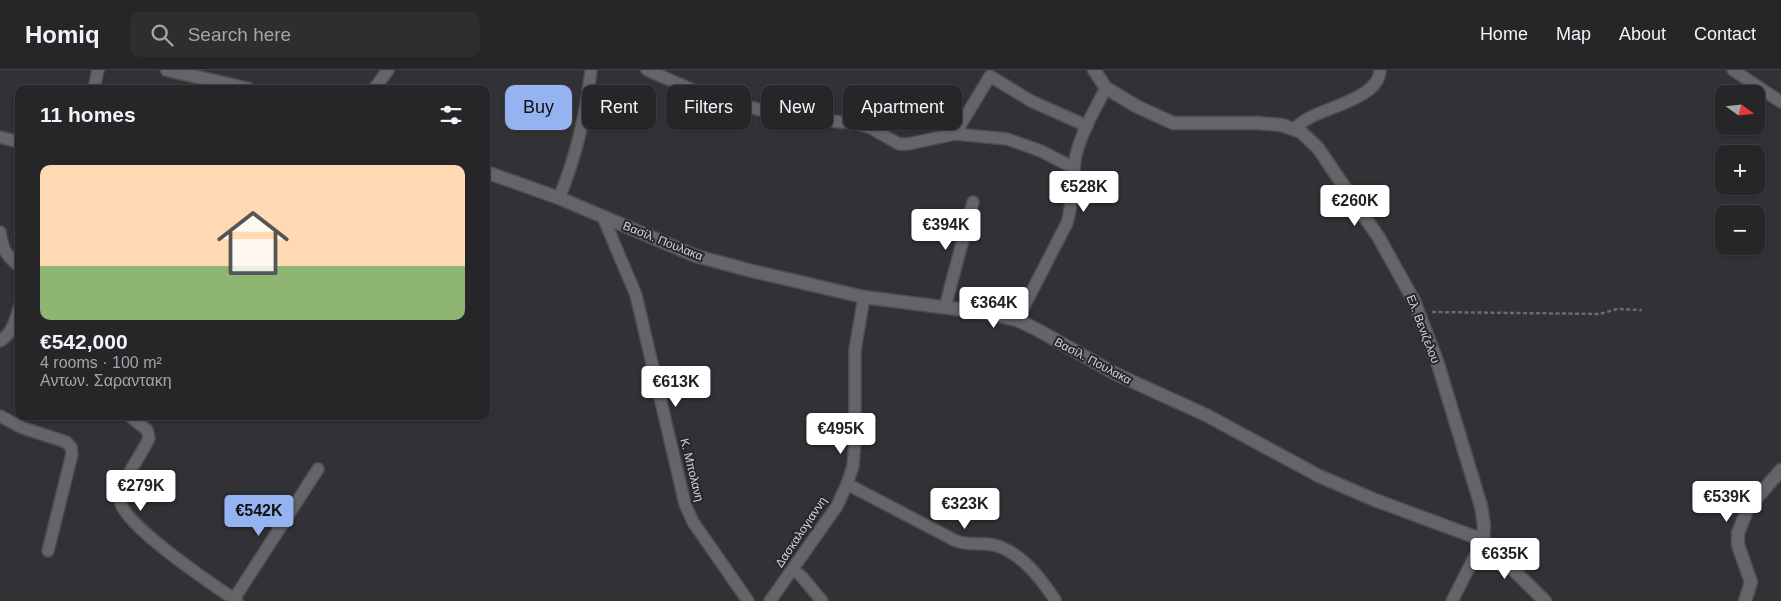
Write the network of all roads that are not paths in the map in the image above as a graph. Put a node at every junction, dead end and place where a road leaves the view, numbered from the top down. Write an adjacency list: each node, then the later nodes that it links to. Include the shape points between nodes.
1 (98, 70): 9 (street)
2 (167, 70): 10 (main road)
3 (388, 70): 11 (street)
4 (592, 70): 21 (street, via 581,133)
5 (647, 70): 16 (street, via 709,97 785,116 859,124 899,144)
6 (1094, 70): 12 (main road, Ελ. Βενιζελου)
7 (1380, 70): 15 (street, via 1378,81 1352,100 1309,117)
8 (1733, 70): 13 (street)
9 (95, 85)
10 (222, 85)
11 (377, 85)
12 (1106, 88): 14 (street); 15 (main road, Ελ. Βενιζελου, via 1172,123 1257,123)
13 (1781, 102)
14 (1087, 126): 16 (street, via 1031,101 990,76); 19 (street)
15 (1293, 129): 36 (main road, Ελ. Βενιζελου, via 1318,148 1380,238 1414,301 1437,361 1481,506)
16 (955, 134): 19 (street, via 1007,139)
17 (0, 137): 18 (street)
18 (15, 141)
19 (1074, 168): 28 (street, via 1067,224)
20 (490, 173): 21 (main road, Βασίλ. Πουλακα)
21 (559, 198): 23 (main road, Βασίλ. Πουλακα)
22 (973, 202): 27 (street)
23 (603, 217): 26 (main road, Βασίλ. Πουλακα, via 696,256); 41 (street, Κ. Μπολανη, via 636,296 685,504 693,522)
24 (0, 232): 25 (street, via 5,252)
25 (15, 263)
26 (864, 297): 27 (main road, Βασίλ. Πουλακα); 35 (street, Δασκαλογιαννη, via 855,350 856,440)
27 (945, 307): 28 (main road, Βασίλ. Πουλακα)
28 (1017, 320): 36 (main road, Βασίλ. Πουλακα, via 1116,374 1206,415 1319,476)
29 (15, 322): 30 (street)
30 (0, 341)
31 (0, 416): 37 (street, via 23,428 66,442 71,447)
32 (135, 420): 39 (street, via 147,430 149,438 121,490 120,502 131,520 174,556)
33 (318, 469): 39 (street)
34 (1781, 470): 46 (main road, via 1748,508 1738,533 1738,545 1751,582)
35 (847, 484): 38 (street, Δασκαλογιαννη, via 837,506); 40 (street, via 956,541 999,546 1009,551 1033,570)
36 (1483, 540): 44 (street); 45 (main road)
37 (48, 551)
38 (793, 569): 42 (street, Δασκαλογιαννη); 43 (street)
39 (236, 600)
40 (1055, 600)
41 (748, 601)
42 (770, 601)
43 (822, 601)
44 (1452, 601)
45 (1545, 601)
46 (1745, 601)

